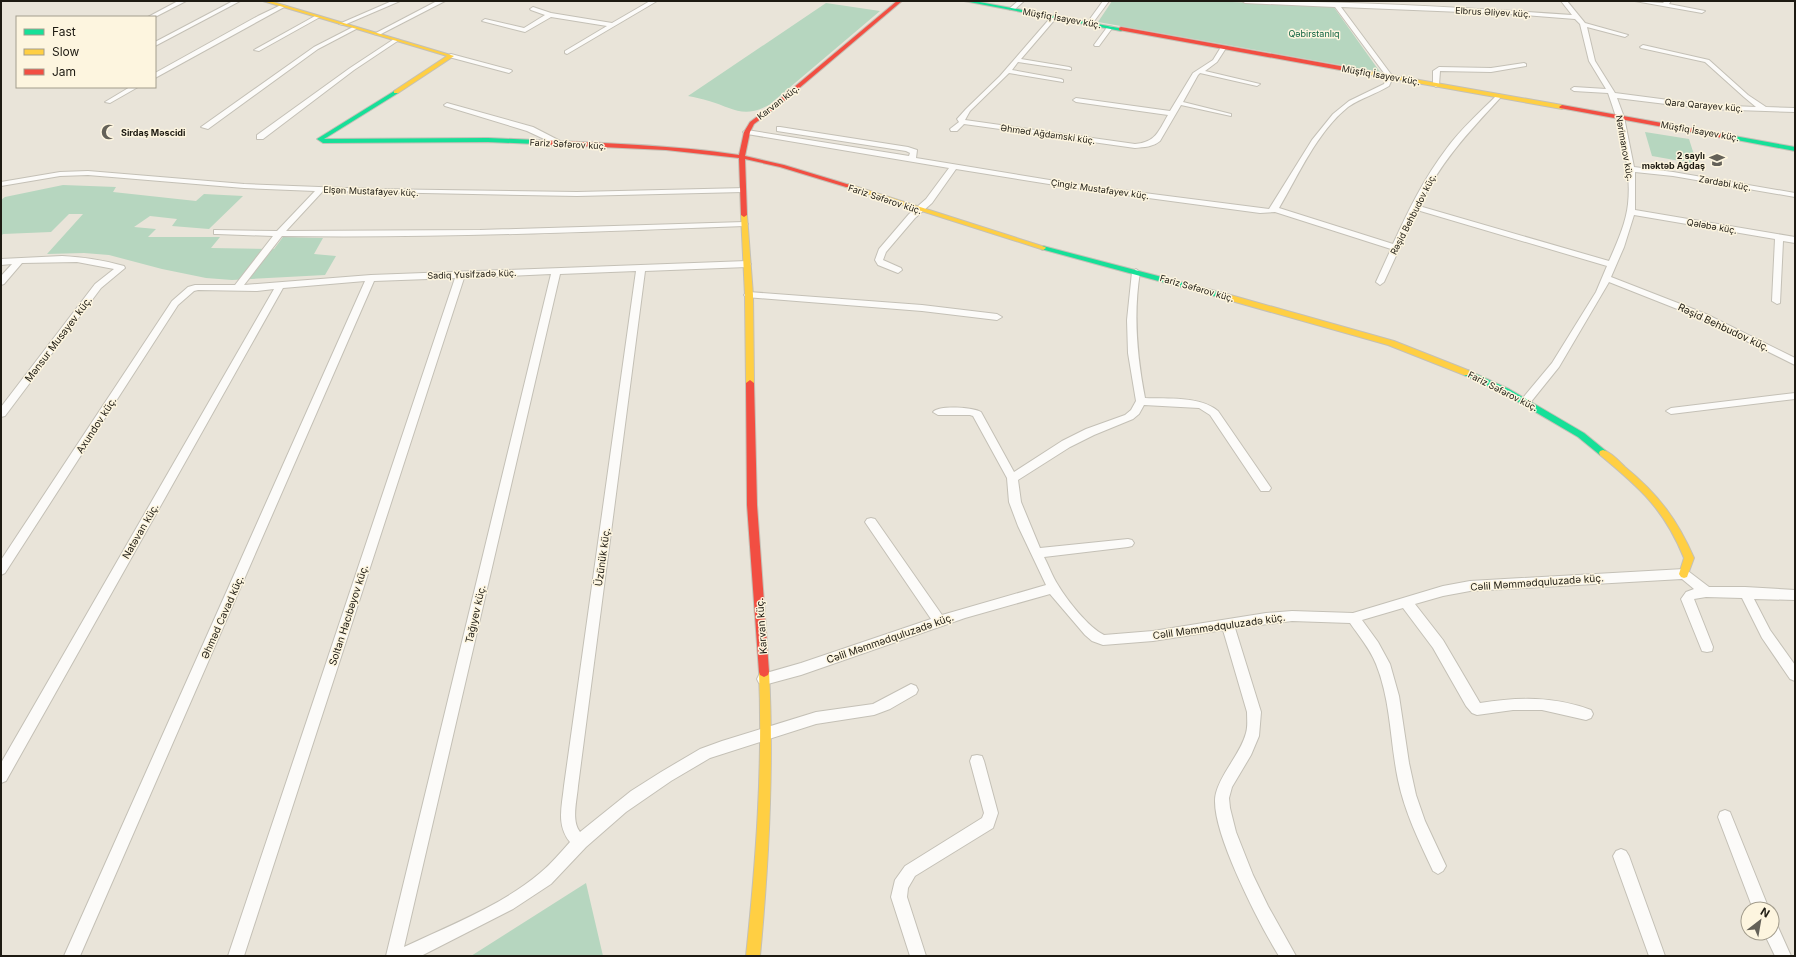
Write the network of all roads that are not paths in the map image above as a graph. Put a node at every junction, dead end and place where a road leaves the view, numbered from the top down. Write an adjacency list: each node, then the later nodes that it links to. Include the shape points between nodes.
1 (183, 1): 21 (street)
2 (237, 1): 35 (street)
3 (265, 1): 16 (street)
4 (396, 1): 27 (street)
5 (442, 1): 32 (street)
6 (654, 1): 29 (street)
7 (900, 1): 68 (street, Karvan küç.)
8 (966, 1): 18 (street, Müşfiq İsayev küç.)
9 (1020, 1): 18 (street)
10 (1106, 1): 26 (street)
11 (1245, 1): 15 (street, Elbrus Əliyev küç.)
12 (1564, 1): 24 (street, Nərimanov küç.)
13 (1638, 1): 14 (street)
14 (1667, 3): 19 (street)
15 (1337, 5): 24 (street, Elbrus Əliyev küç.); 49 (street)
16 (282, 6): 22 (street); 48 (street)
17 (533, 9): 20 (street)
18 (1012, 9): 23 (street, Müşfiq İsayev küç.)
19 (1702, 11)
20 (550, 15): 25 (street, via 525,30); 29 (street)
21 (153, 16)
22 (317, 16): 27 (street); 39 (street)
23 (1054, 17): 26 (street, Müşfiq İsayev küç.); 42 (street)
24 (1577, 17): 28 (street, Nərimanov küç.)
25 (485, 21)
26 (1090, 23): 30 (street, Müşfiq İsayev küç.)
27 (342, 24): 31 (street)
28 (1583, 24): 33 (street); 55 (street, Nərimanov küç., via 1592,61)
29 (614, 25): 40 (street)
30 (1110, 27): 36 (street); 38 (street, Müşfiq İsayev küç.)
31 (354, 28): 32 (street); 67 (street, via 316,48)
32 (377, 34): 34 (street)
33 (1625, 35)
34 (396, 40): 41 (street); 70 (street)
35 (156, 43)
36 (1097, 45)
37 (1643, 47): 61 (street, via 1707,61)
38 (1223, 48): 47 (street, Əhməd Ağdamski küç., via 1215,61); 49 (street, Müşfiq İsayev küç.)
39 (257, 50)
40 (567, 52)
41 (450, 56): 45 (street); 71 (street, Fariz Səfərov küç., via 321,140)
42 (1017, 60): 44 (street); 46 (street)
43 (1524, 65): 52 (street, via 1491,70 1439,69 1436,71)
44 (1069, 69)
45 (509, 71)
46 (1007, 71): 50 (street); 66 (street, via 968,110 961,119)
47 (1198, 71): 51 (street); 59 (street, Əhməd Ağdamski küç.)
48 (156, 75)
49 (1390, 77): 52 (street, Müşfiq İsayev küç.); 81 (street, via 1387,85 1346,106 1327,126)
50 (1060, 81)
51 (1257, 84)
52 (1436, 85): 56 (street, Müşfiq İsayev küç.)
53 (133, 88): 58 (street)
54 (1574, 88): 55 (street, Qara Qarayev küç.)
55 (1612, 93): 61 (street, Qara Qarayev küç., via 1707,107); 65 (street, Nərimanov küç.)
56 (1499, 96): 65 (street, Müşfiq İsayev küç.); 80 (street, Rəşid Behbudov küç., via 1448,151)
57 (1076, 100): 63 (street)
58 (108, 102)
59 (1179, 103): 63 (street, Əhməd Ağdamski küç.); 64 (street)
60 (446, 105): 71 (street, via 530,129)
61 (1764, 109): 62 (street, Qara Qarayev küç.)
62 (1795, 110)
63 (1173, 114): 66 (street, Əhməd Ağdamski küç., via 1156,142 1135,146)
64 (1229, 115)
65 (1620, 117): 72 (street, Müşfiq İsayev küç.); 75 (street, Nərimanov küç.)
66 (963, 122): 69 (street)
67 (205, 127)
68 (749, 128): 73 (street, Karvan küç.); 74 (street, Çingiz Mustafayev küç.)
69 (954, 129)
70 (260, 137)
71 (560, 142): 73 (street, Fariz Səfərov küç.)
72 (1795, 149)
73 (742, 157): 78 (street, Karvan küç.); 82 (street, Fariz Səfərov küç., via 784,166)
74 (954, 166): 81 (street, Çingiz Mustafayev küç., via 1126,194 1260,211); 82 (street, via 929,201)
75 (1631, 169): 79 (street, Zərdabi küç.); 83 (street, Nərimanov küç.)
76 (1, 184): 77 (street, Elşən Mustafayev küç., via 60,174 88,173 244,186)
77 (321, 189): 78 (street, Elşən Mustafayev küç., via 577,194); 86 (street)
78 (743, 190): 84 (street, Karvan küç.)
79 (1795, 195)
80 (1415, 207): 89 (street, Rəşid Behbudov küç.); 93 (street)
81 (1274, 209): 89 (street)
82 (919, 210): 95 (street, via 882,251 879,260 881,264); 97 (street, Fariz Səfərov küç., via 1059,253)
83 (1630, 212): 87 (street, Qələbə küç.); 93 (street, Nərimanov küç.)
84 (744, 224): 86 (street, via 548,231); 92 (street, Karvan küç.)
85 (217, 232): 86 (street)
86 (280, 234): 105 (street)
87 (1779, 237): 88 (street, Qələbə küç.); 107 (street)
88 (1795, 240)
89 (1396, 248): 102 (street, Rəşid Behbudov küç.)
90 (19, 261): 91 (street); 101 (street); 115 (street, Mənsur Musayev küç., via 72,258 106,262 121,268 98,286)
91 (1, 262)
92 (747, 264): 94 (street, Sadiq Yusifzadə küç.); 106 (street, Karvan küç.)
93 (1612, 266): 100 (street, Nərimanov küç.)
94 (641, 268): 96 (street, Sadiq Yusifzadə küç.); 140 (street, Üzünük küç., via 571,786 568,820 570,830)
95 (898, 270)
96 (556, 271): 98 (street, Sadiq Yusifzadə küç.); 147 (street, Tağıyev küç.)
97 (1136, 272): 111 (street, via 1131,299 1131,333); 112 (street, Fariz Səfərov küç., via 1188,284 1391,343 1474,375)
98 (460, 275): 99 (street, Sadiq Yusifzadə küç.); 146 (street, Soltan Hacıbəyov küç.)
99 (371, 278): 103 (street, Sadiq Yusifzadə küç.); 145 (street, Əhməd Cavad küç.)
100 (1606, 278): 109 (street, Rəşid Behbudov küç., via 1703,316); 112 (street, Nərimanov küç., via 1556,366)
101 (1, 282)
102 (1380, 282)
103 (280, 286): 105 (street, Sadiq Yusifzadə küç.); 138 (street, Natəvan küç.)
104 (198, 287): 105 (street, Sadiq Yusifzadə küç.); 121 (street, Axundov küç., via 191,289 175,303)
105 (237, 288)
106 (750, 295): 108 (street, via 922,308); 133 (street, Karvan küç., via 748,337 752,505)
107 (1777, 301)
108 (997, 317)
109 (1795, 362)
110 (1795, 396): 113 (street)
111 (1141, 401): 116 (street, via 1129,417 1066,444); 117 (street, via 1208,408)
112 (1526, 401): 122 (street, Fariz Səfərov küç., via 1581,436 1623,468 1655,498 1674,525 1686,550 1689,558)
113 (1671, 411)
114 (938, 412): 116 (street, via 972,411 977,414)
115 (1, 414)
116 (1012, 478): 120 (street, via 1015,502)
117 (1265, 488)
118 (872, 522): 129 (street)
119 (1128, 543): 120 (street)
120 (1037, 553): 123 (street)
121 (1, 570)
122 (1684, 574): 124 (street); 127 (street, Cəlil Məmmədquluzadə küç., via 1470,586)
123 (1053, 588): 129 (street, Cəlil Məmmədquluzadə küç.); 130 (street, Cəlil Məmmədquluzadə küç., via 1089,631 1103,640 1152,636)
124 (1706, 592): 125 (street); 131 (street, via 1690,595 1688,604)
125 (1744, 592): 126 (street); 132 (street, via 1766,634)
126 (1795, 595)
127 (1406, 602): 128 (street, Cəlil Məmmədquluzadə küç.); 135 (street, via 1438,644 1477,709 1513,704 1542,704)
128 (1353, 618): 130 (street, Cəlil Məmmədquluzadə küç., via 1292,616); 142 (street, via 1374,645 1383,665 1394,706 1409,795)
129 (939, 621): 133 (street, Cəlil Məmmədquluzadə küç., via 801,669)
130 (1227, 624): 151 (street, via 1254,712 1254,726 1252,738 1227,782 1222,806 1246,882)
131 (1707, 647)
132 (1795, 675)
133 (764, 679): 136 (street, Karvan küç.)
134 (912, 690): 136 (street, via 869,711 824,716)
135 (1586, 714)
136 (766, 734): 140 (street, via 717,748 668,774 632,798); 149 (street, Karvan küç., via 765,810)
137 (976, 761): 150 (street, via 991,814 988,823 910,871 900,885 899,897)
138 (1, 776)
139 (1725, 817): 143 (street)
140 (580, 843): 148 (street, via 554,871 517,898)
141 (1621, 856): 152 (street)
142 (1438, 866)
143 (1758, 901)
144 (1776, 941): 153 (street)
145 (72, 956)
146 (236, 956)
147 (394, 956)
148 (404, 956)
149 (753, 956)
150 (918, 956)
151 (1288, 956)
152 (1657, 956)
153 (1783, 956)

